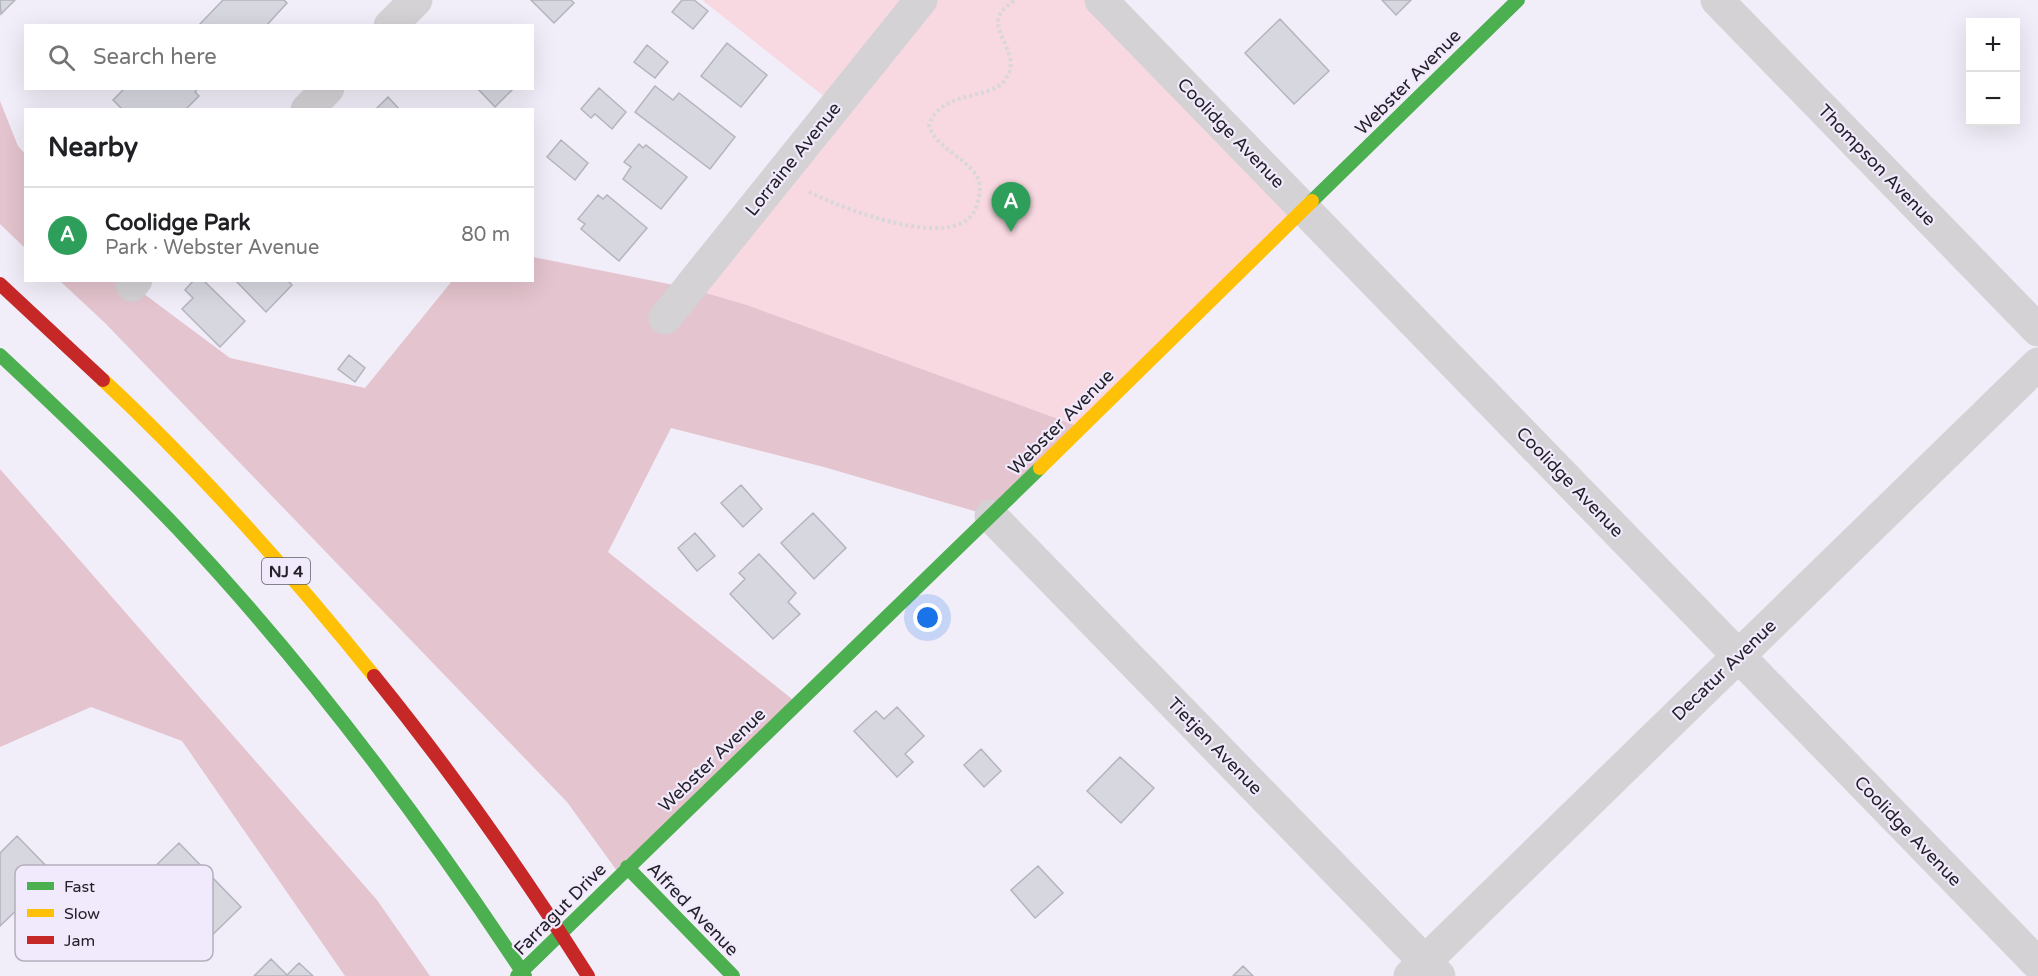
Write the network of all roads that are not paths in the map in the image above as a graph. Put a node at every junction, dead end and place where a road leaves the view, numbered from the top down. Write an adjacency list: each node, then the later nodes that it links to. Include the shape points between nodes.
1 (416, 0): 6 (street)
2 (921, 0): 11 (street, Lorraine Avenue)
3 (1101, 0): 9 (street, Coolidge Avenue)
4 (1518, 0): 9 (main road, Webster Avenue)
5 (1717, 0): 12 (street, Thompson Avenue)
6 (392, 24)
7 (326, 90): 8 (street)
8 (309, 108)
9 (1306, 209): 15 (main road, Webster Avenue); 16 (street, Coolidge Avenue)
10 (0, 284): 22 (main road, NJ 4, via 175,450 262,543 391,696 460,787)
11 (665, 318)
12 (2038, 330)
13 (0, 355): 21 (main road, NJ 4, via 93,442 238,595 395,788)
14 (2038, 364): 16 (street, Decatur Avenue)
15 (991, 516): 17 (main road, Webster Avenue); 19 (street, Tietjen Avenue)
16 (1739, 656): 18 (street, Coolidge Avenue); 19 (street, Decatur Avenue)
17 (627, 867): 20 (main road, Farragut Drive); 23 (main road, Alfred Avenue)
18 (2038, 964)
19 (1425, 971)
20 (517, 976)
21 (525, 976)
22 (588, 976)
23 (733, 976)

